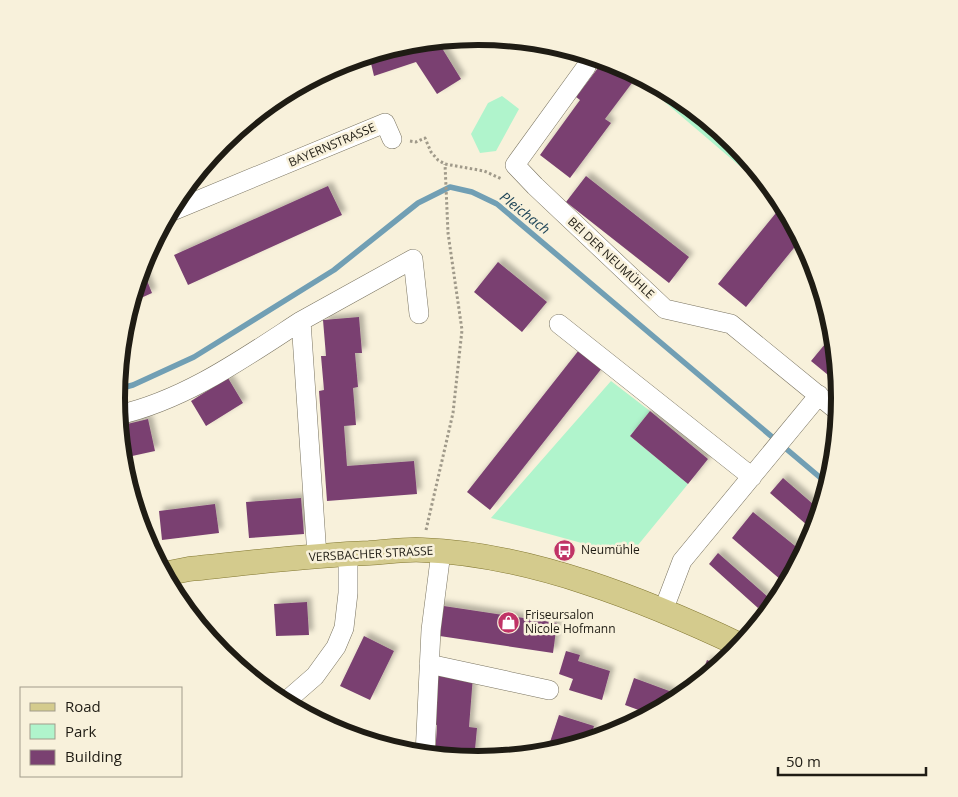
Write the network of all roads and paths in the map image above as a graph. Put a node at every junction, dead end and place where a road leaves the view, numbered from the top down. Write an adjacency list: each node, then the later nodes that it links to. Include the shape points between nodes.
1 (586, 67): 9 (street, BEI DER NEUMÜHLE, via 515,165 665,309 731,324)
2 (392, 139): 3 (path, BAYERNSTRASSE, via 416,142 425,138 431,152); 5 (street, BAYERNSTRASSE, via 385,122)
3 (445, 164): 4 (path, via 484,171); 13 (path, via 448,233 462,330 453,413 424,540)
4 (504, 180)
5 (182, 207)
6 (419, 314): 7 (street, via 413,259)
7 (301, 321): 11 (street, via 212,377 167,400); 15 (street)
8 (559, 324): 12 (street)
9 (819, 396): 10 (street, BEI DER NEUMÜHLE); 12 (street)
10 (832, 407)
11 (126, 413)
12 (752, 477): 17 (street, via 682,561)
13 (431, 551): 14 (main road, VERSBACHER STRASSE); 17 (main road, VERSBACHER STRASSE, via 488,557 556,574); 19 (street)
14 (348, 554): 15 (main road, VERSBACHER STRASSE); 21 (street, via 344,628 336,647 315,676)
15 (317, 556): 16 (main road, VERSBACHER STRASSE)
16 (172, 572)
17 (663, 611): 18 (main road, VERSBACHER STRASSE)
18 (734, 643)
19 (429, 664): 20 (street); 22 (street)
20 (550, 690)
21 (291, 697)
22 (425, 748)

